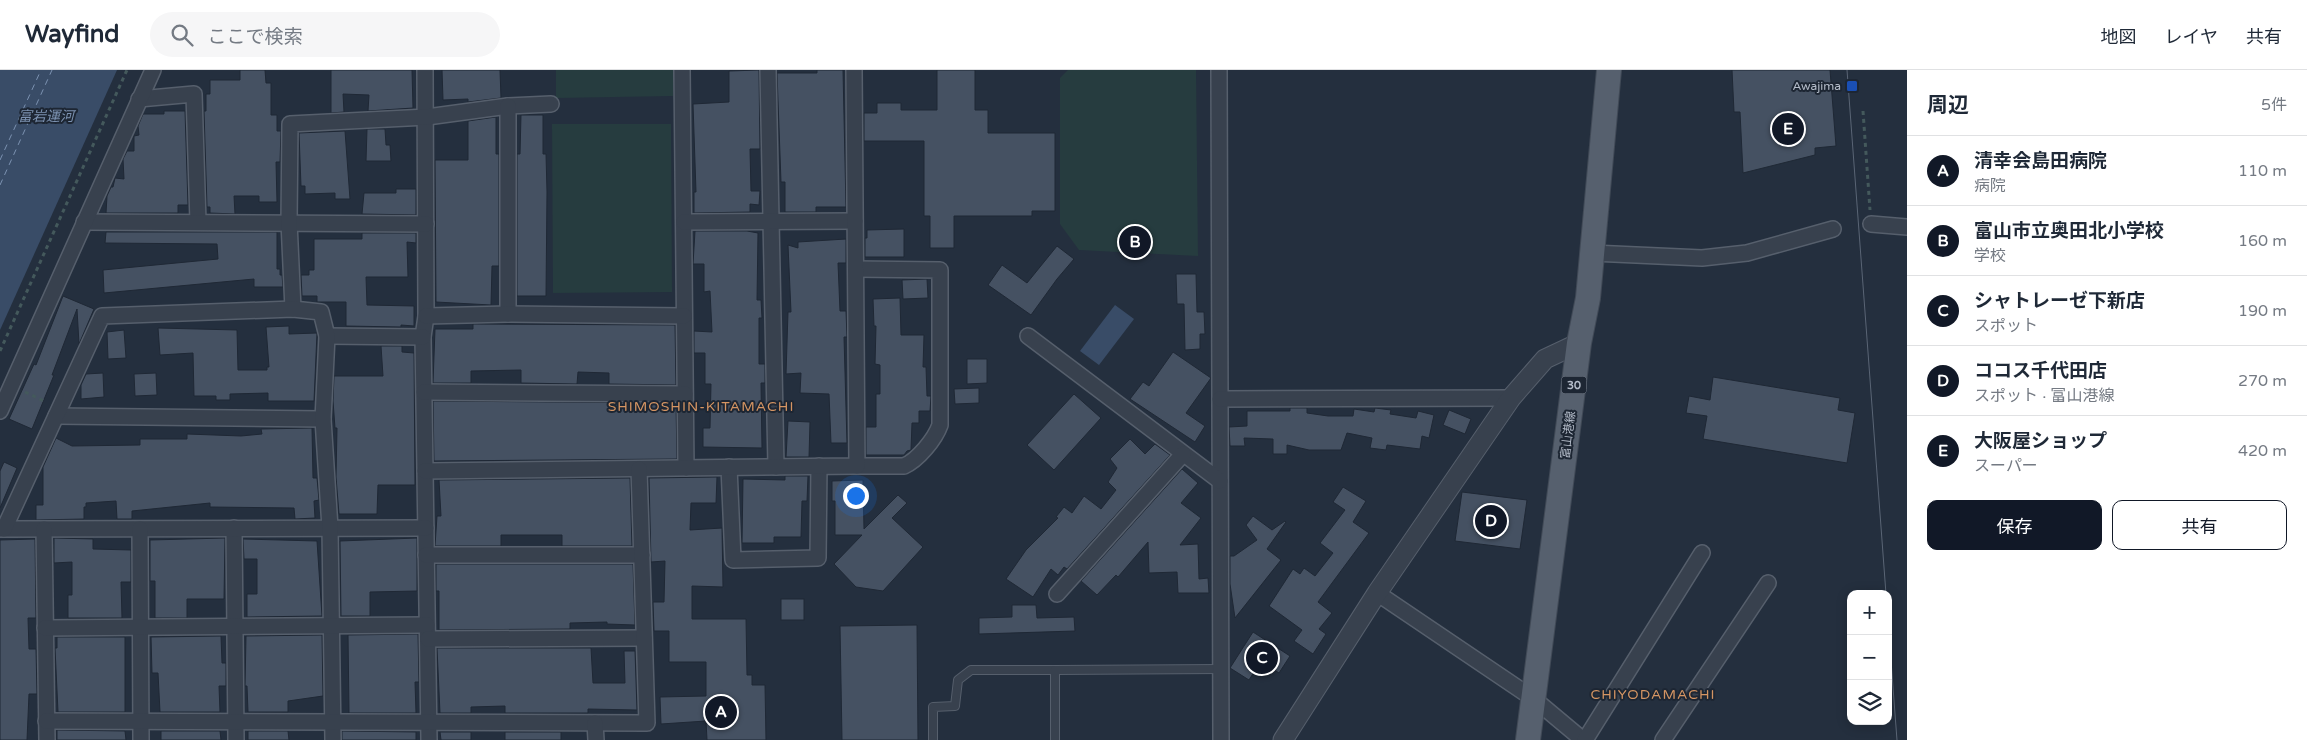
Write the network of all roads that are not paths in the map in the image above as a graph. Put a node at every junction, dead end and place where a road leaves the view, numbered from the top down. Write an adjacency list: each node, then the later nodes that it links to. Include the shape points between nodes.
1 (153, 70): 8 (street)
2 (426, 70): 11 (street)
3 (682, 70): 16 (street)
4 (768, 70): 17 (street)
5 (854, 70): 12 (street)
6 (1219, 70): 35 (street)
7 (1609, 70): 22 (main road, 富山港線 / 30)
8 (138, 100): 13 (street); 14 (street, via 194,94)
9 (551, 104): 10 (street)
10 (508, 106): 11 (street); 25 (street)
11 (426, 117): 15 (street, via 290,124); 18 (street)
12 (855, 221): 17 (street); 23 (street)
13 (84, 222): 14 (street); 36 (street)
14 (198, 222): 15 (street)
15 (289, 222): 18 (street); 24 (street)
16 (684, 222): 17 (street); 27 (street)
17 (770, 222): 42 (street)
18 (426, 224): 26 (street)
19 (1873, 224): 20 (street)
20 (1907, 227)
21 (1833, 229): 22 (street, via 1747,254 1702,258)
22 (1592, 253): 31 (main road, 富山港線 / 30)
23 (856, 269): 41 (street); 41 (street, via 940,270 940,425 937,433 911,463 904,466)
24 (293, 309): 28 (street, via 321,312); 37 (street, via 102,316)
25 (508, 314): 26 (street); 27 (street)
26 (426, 316): 29 (street)
27 (684, 316): 33 (street)
28 (327, 336): 29 (street); 38 (street)
29 (423, 336): 32 (street)
30 (1028, 336): 39 (street)
31 (1579, 343): 34 (street, via 1545,359); 68 (main road, 富山港線 / 30)
32 (424, 392): 33 (street); 46 (street)
33 (685, 394): 43 (street)
34 (1510, 398): 35 (street); 58 (street)
35 (1220, 399): 47 (street)
36 (0, 411)
37 (58, 412): 38 (street); 51 (street)
38 (323, 419): 49 (street)
39 (1183, 454): 47 (street); 59 (street)
40 (819, 466): 41 (street); 42 (street); 44 (street, via 818,558 733,560)
41 (857, 466)
42 (776, 467): 44 (street)
43 (686, 468): 44 (street); 45 (street)
44 (728, 468)
45 (640, 469): 46 (street); 56 (street)
46 (425, 471): 50 (street)
47 (1220, 481): 66 (street)
48 (234, 528): 49 (street); 53 (street); 60 (street)
49 (330, 528): 50 (street); 61 (street)
50 (426, 528): 55 (street)
51 (2, 529): 52 (street)
52 (44, 529): 53 (street); 63 (street)
53 (140, 529): 62 (street)
54 (1702, 553): 86 (street)
55 (426, 555): 56 (street); 64 (street)
56 (642, 555): 65 (street)
57 (1768, 583): 87 (street)
58 (1377, 593): 68 (street); 84 (street)
59 (1057, 594)
60 (235, 626): 61 (street); 62 (street); 71 (street)
61 (331, 626): 64 (street); 72 (street)
62 (140, 627): 63 (street); 70 (street)
63 (45, 628): 69 (street)
64 (428, 632): 65 (street); 73 (street)
65 (644, 638): 74 (street, via 647,723)
66 (1221, 669): 67 (lane); 83 (street)
67 (1055, 670): 81 (lane, via 971,670 958,680 955,706 933,707); 82 (lane)
68 (1534, 699): 85 (main road, 富山港線 / 30); 86 (street)
69 (46, 721): 70 (street); 75 (street)
70 (141, 722): 71 (street); 76 (street)
71 (236, 722): 72 (street); 77 (street)
72 (333, 722): 73 (street); 78 (street)
73 (429, 722): 74 (street); 79 (street)
74 (595, 723): 80 (street)
75 (47, 740)
76 (141, 740)
77 (236, 740)
78 (333, 740)
79 (429, 740)
80 (596, 740)
81 (933, 740)
82 (1055, 740)
83 (1221, 740)
84 (1283, 740)
85 (1528, 740)
86 (1584, 740)
87 (1663, 740)

